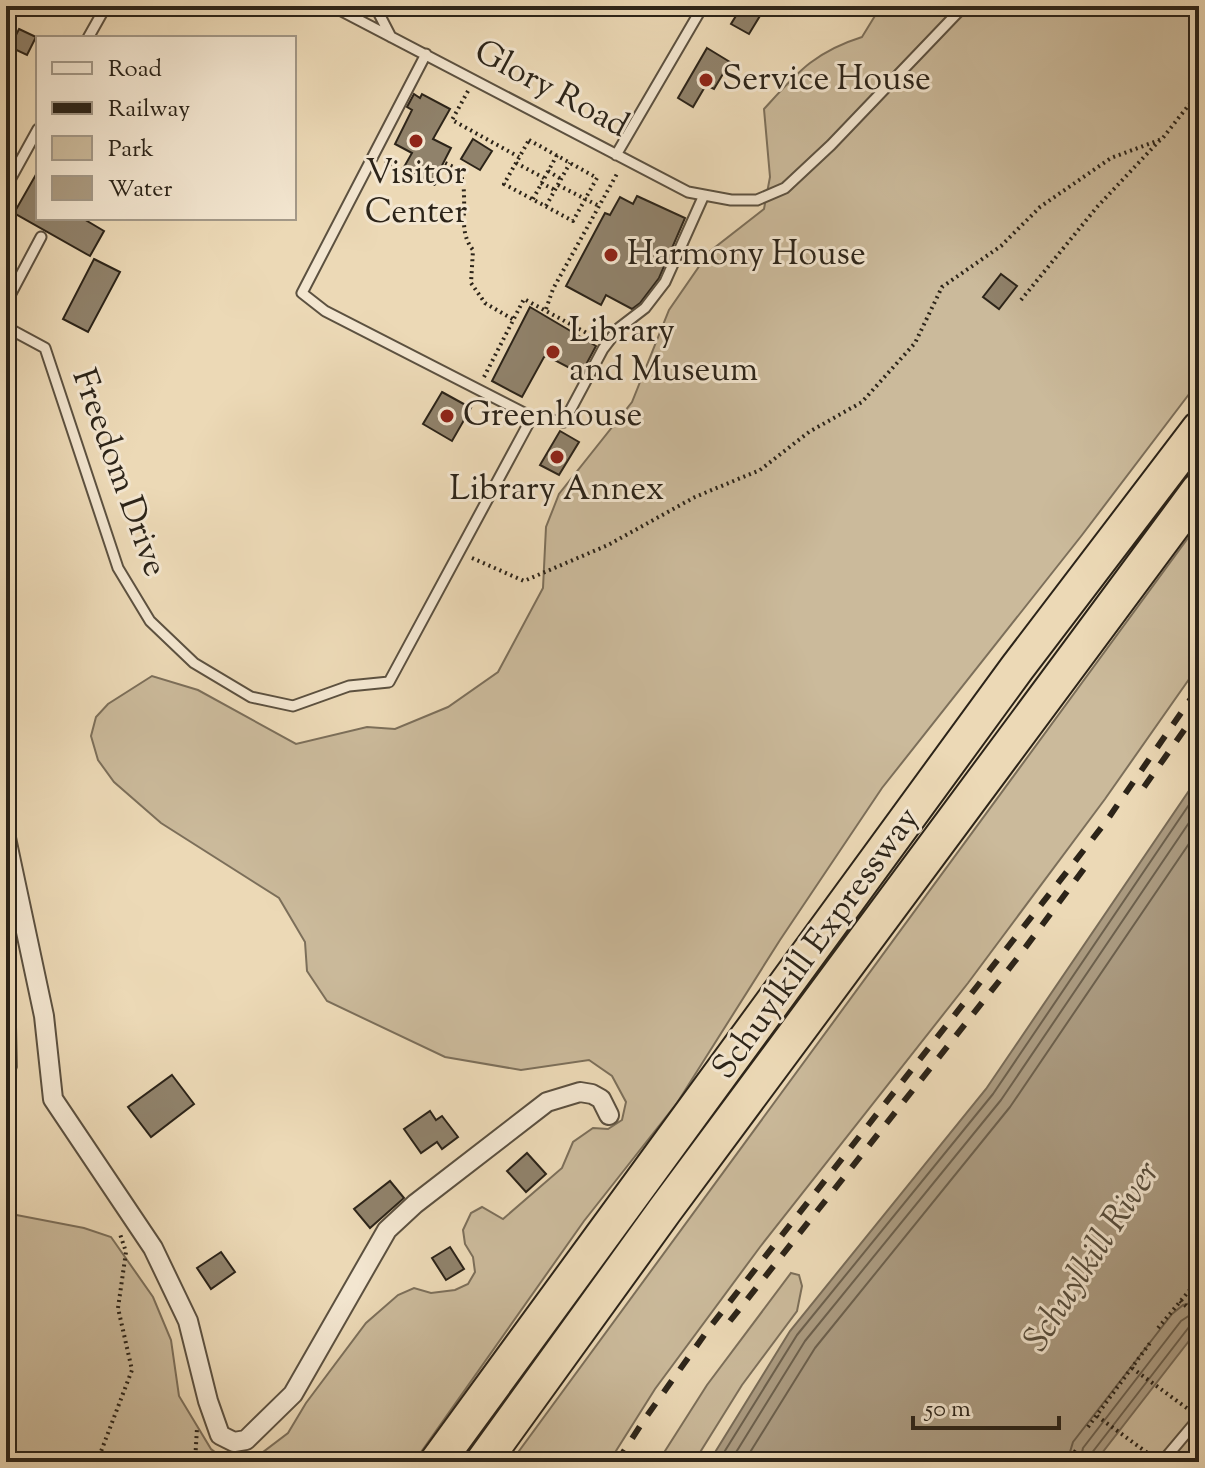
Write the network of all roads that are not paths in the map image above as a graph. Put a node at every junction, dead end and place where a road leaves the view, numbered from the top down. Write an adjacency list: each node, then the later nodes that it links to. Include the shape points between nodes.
1 (106, 6): 6 (lane)
2 (332, 6): 7 (lane, Glory Road)
3 (375, 6): 7 (lane)
4 (703, 6): 10 (lane)
5 (964, 6): 12 (lane, Glory Road, via 785,188 757,200)
6 (89, 36)
7 (391, 37): 8 (lane, Glory Road)
8 (426, 54): 10 (lane, Glory Road); 16 (lane, via 302,293 325,311)
9 (36, 133): 11 (lane)
10 (621, 157): 12 (lane, Glory Road)
11 (6, 187)
12 (704, 195): 16 (lane, via 665,282 607,344 564,422)
13 (41, 237): 14 (lane)
14 (6, 303)
15 (6, 327): 16 (lane, Freedom Drive, via 45,348 118,568 150,621 194,663 251,697 293,706 349,686 389,682)
16 (532, 417)
17 (1199, 429): 22 (highway, Schuylkill Expressway, via 1017,668)
18 (1199, 490): 23 (highway, Schuylkill Expressway)
19 (6, 838): 20 (street, via 44,1016 53,1099 153,1248 188,1321 220,1435 234,1442 246,1440 293,1394 387,1230 415,1204 547,1102 580,1092 592,1094)
20 (609, 1115)
21 (1195, 1414): 24 (lane)
22 (437, 1462)
23 (483, 1462)
24 (1160, 1462)

